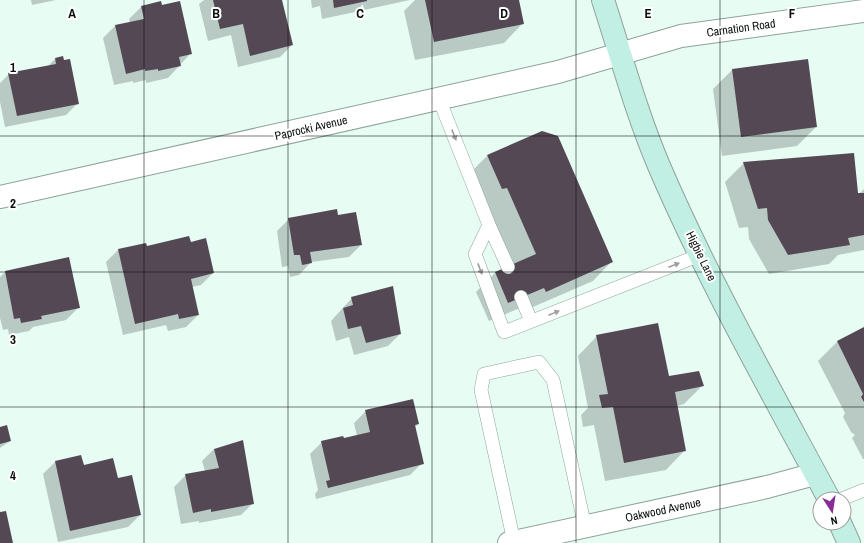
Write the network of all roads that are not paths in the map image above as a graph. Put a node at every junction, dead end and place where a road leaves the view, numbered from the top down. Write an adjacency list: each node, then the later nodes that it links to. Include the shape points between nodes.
1 (603, 0): 3 (main road, Higbie Lane)
2 (864, 11): 3 (street, Carnation Road, via 681,36)
3 (621, 54): 4 (street, Paprocki Avenue, via 558,72); 7 (main road, Higbie Lane, via 639,113 659,164)
4 (439, 99): 5 (street, Paprocki Avenue); 6 (lane, one-way to 6)
5 (0, 197)
6 (488, 225): 8 (lane); 10 (lane, one-way to 10, via 475,254 504,332)
7 (700, 255): 10 (lane, one-way to 7); 11 (main road, Higbie Lane)
8 (508, 267)
9 (521, 298): 10 (lane)
10 (531, 322)
11 (815, 474): 13 (main road, Higbie Lane); 15 (street, Oakwood Avenue)
12 (864, 490): 14 (lane)
13 (825, 491)
14 (852, 495)
15 (585, 527): 17 (street, Oakwood Avenue); 18 (lane, via 553,380 539,362 484,374 481,390)
16 (844, 531): 19 (main road)
17 (564, 537): 18 (street, Oakwood Avenue)
18 (511, 543)
19 (849, 543)

